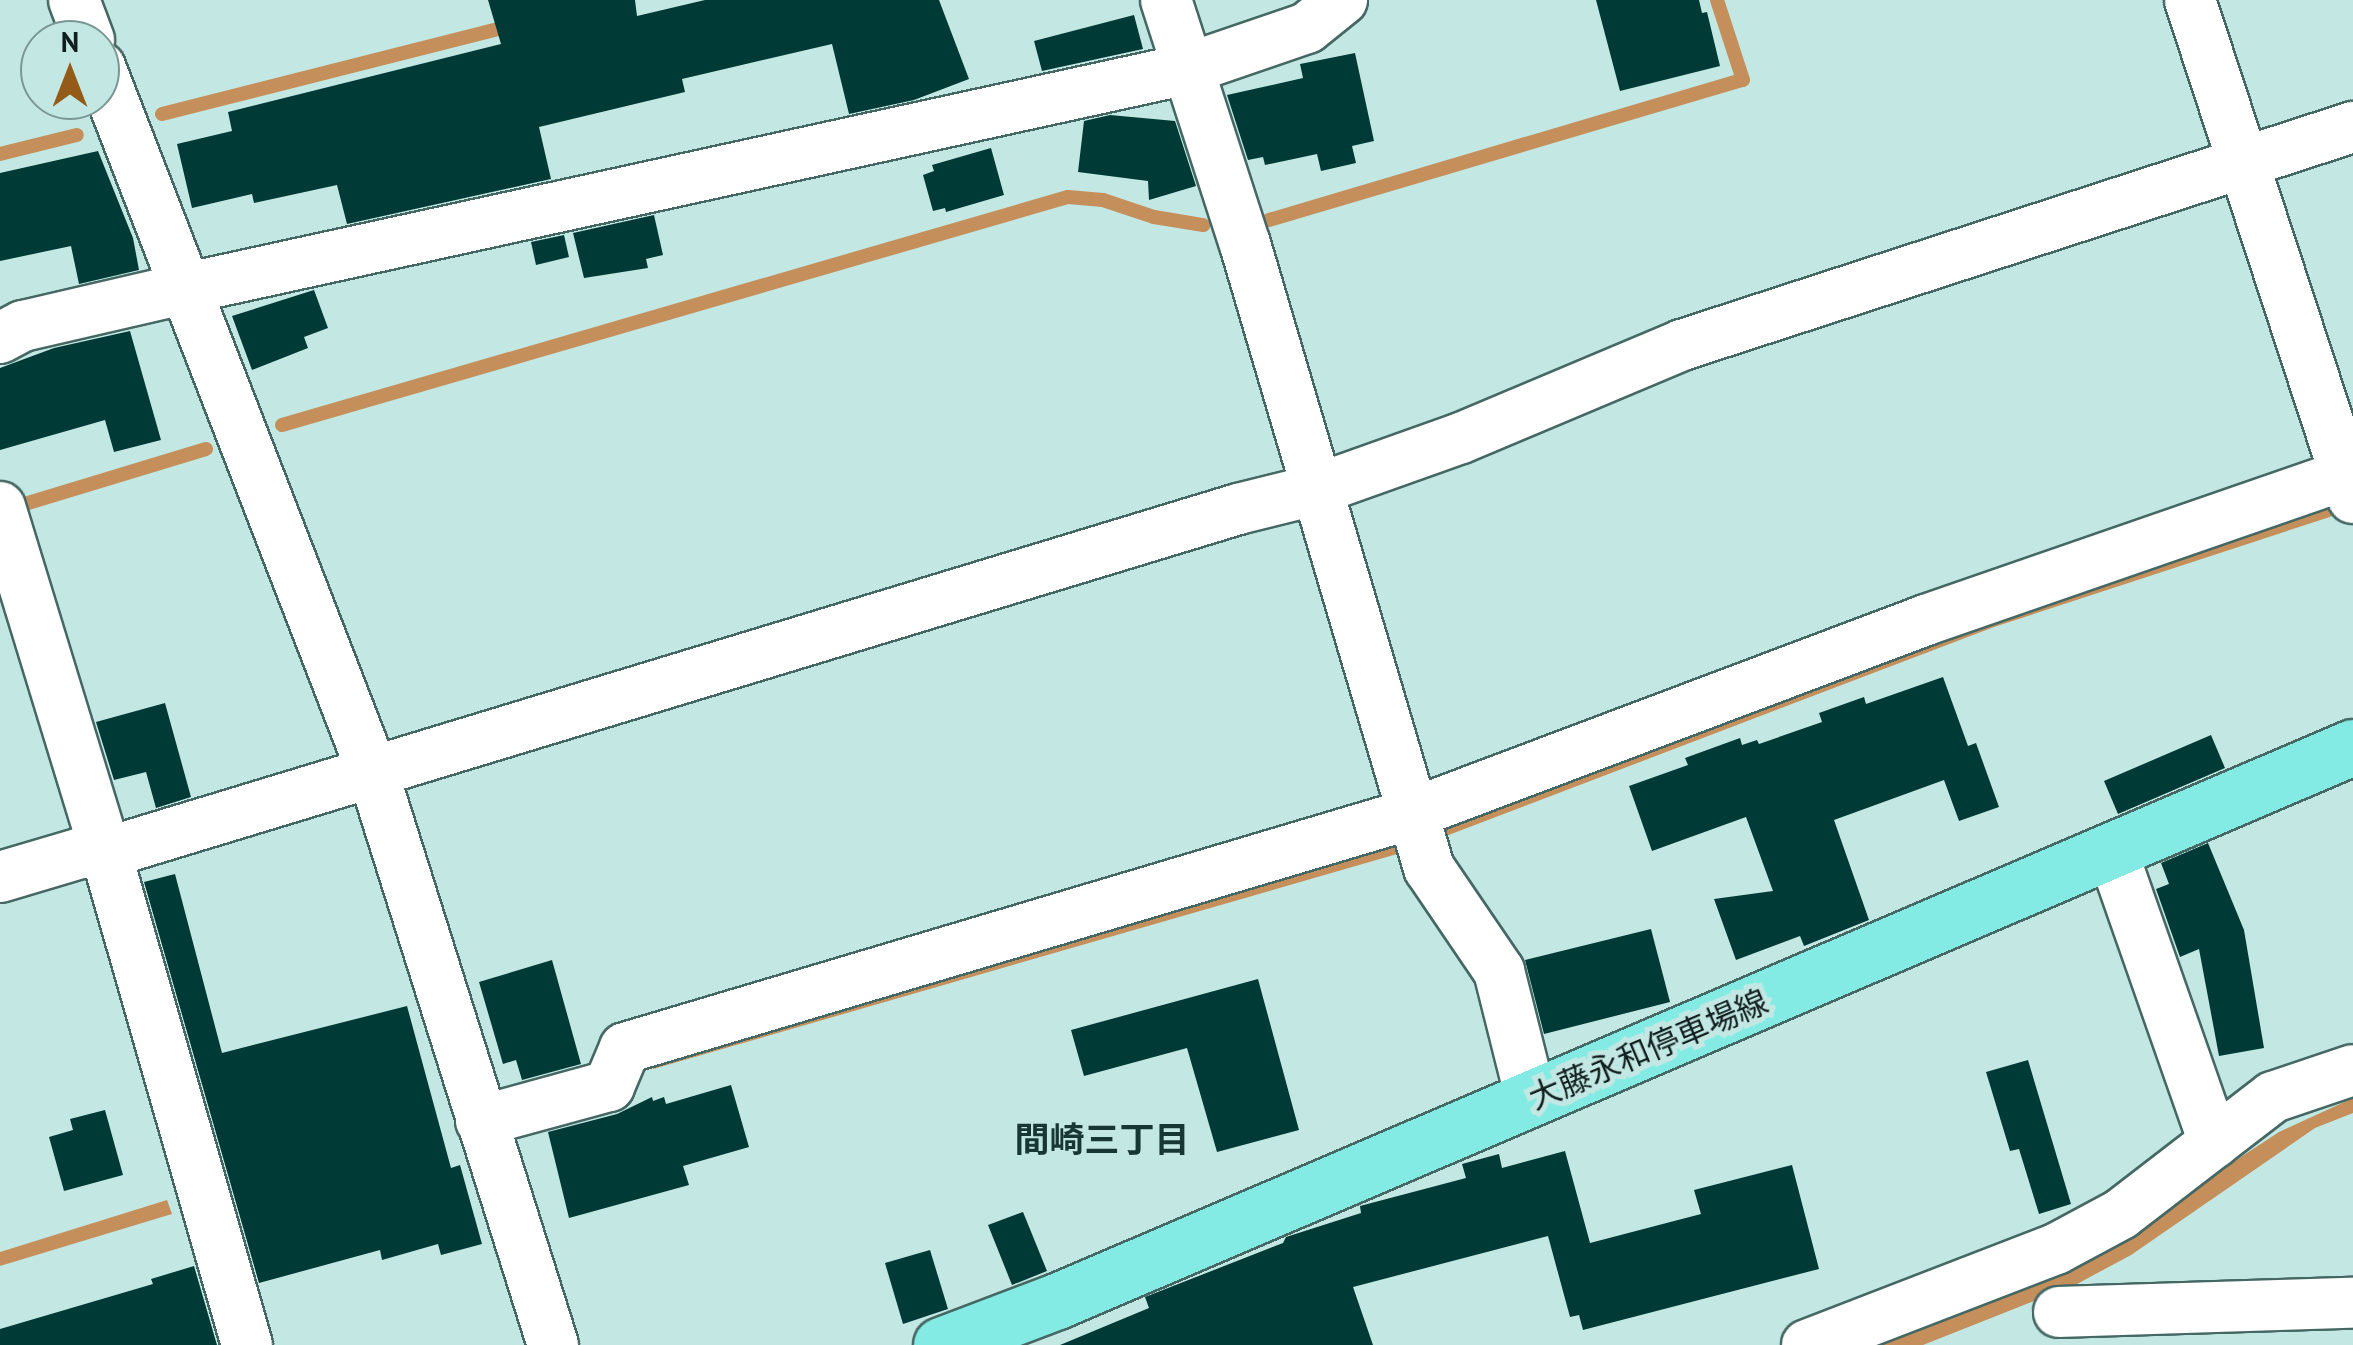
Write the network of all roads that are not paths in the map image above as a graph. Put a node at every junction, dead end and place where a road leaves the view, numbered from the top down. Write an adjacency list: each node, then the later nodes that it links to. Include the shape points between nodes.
1 (1166, 0): 4 (street)
2 (1342, 0): 4 (street, via 1306,28)
3 (2190, 0): 7 (street)
4 (1187, 70): 8 (street); 11 (street)
5 (120, 116): 8 (street)
6 (2353, 126): 7 (street)
7 (2242, 163): 10 (street); 11 (street, via 1682,345 1461,438)
8 (188, 288): 9 (street, via 23,326); 14 (street)
9 (0, 338)
10 (2350, 482): 15 (street, via 1926,620)
11 (1315, 490): 14 (street); 15 (street)
12 (0, 507): 17 (street)
13 (2353, 748): 16 (main road, 大藤永和停車場線)
14 (372, 773): 17 (street); 21 (street)
15 (1416, 829): 20 (street, via 1429,868 1499,971); 21 (street, via 625,1048 609,1086)
16 (2112, 851): 20 (main road, 大藤永和停車場線); 22 (street)
17 (106, 853): 18 (street, via 81,853); 25 (street)
18 (0, 877)
19 (2353, 1070): 22 (street, via 2273,1097)
20 (1531, 1098): 27 (main road, 大藤永和停車場線)
21 (482, 1122): 26 (street)
22 (2214, 1143): 23 (street, via 2121,1214)
23 (2058, 1294): 24 (street); 28 (street)
24 (2353, 1303)
25 (247, 1345)
26 (553, 1345)
27 (941, 1345)
28 (1807, 1345)

